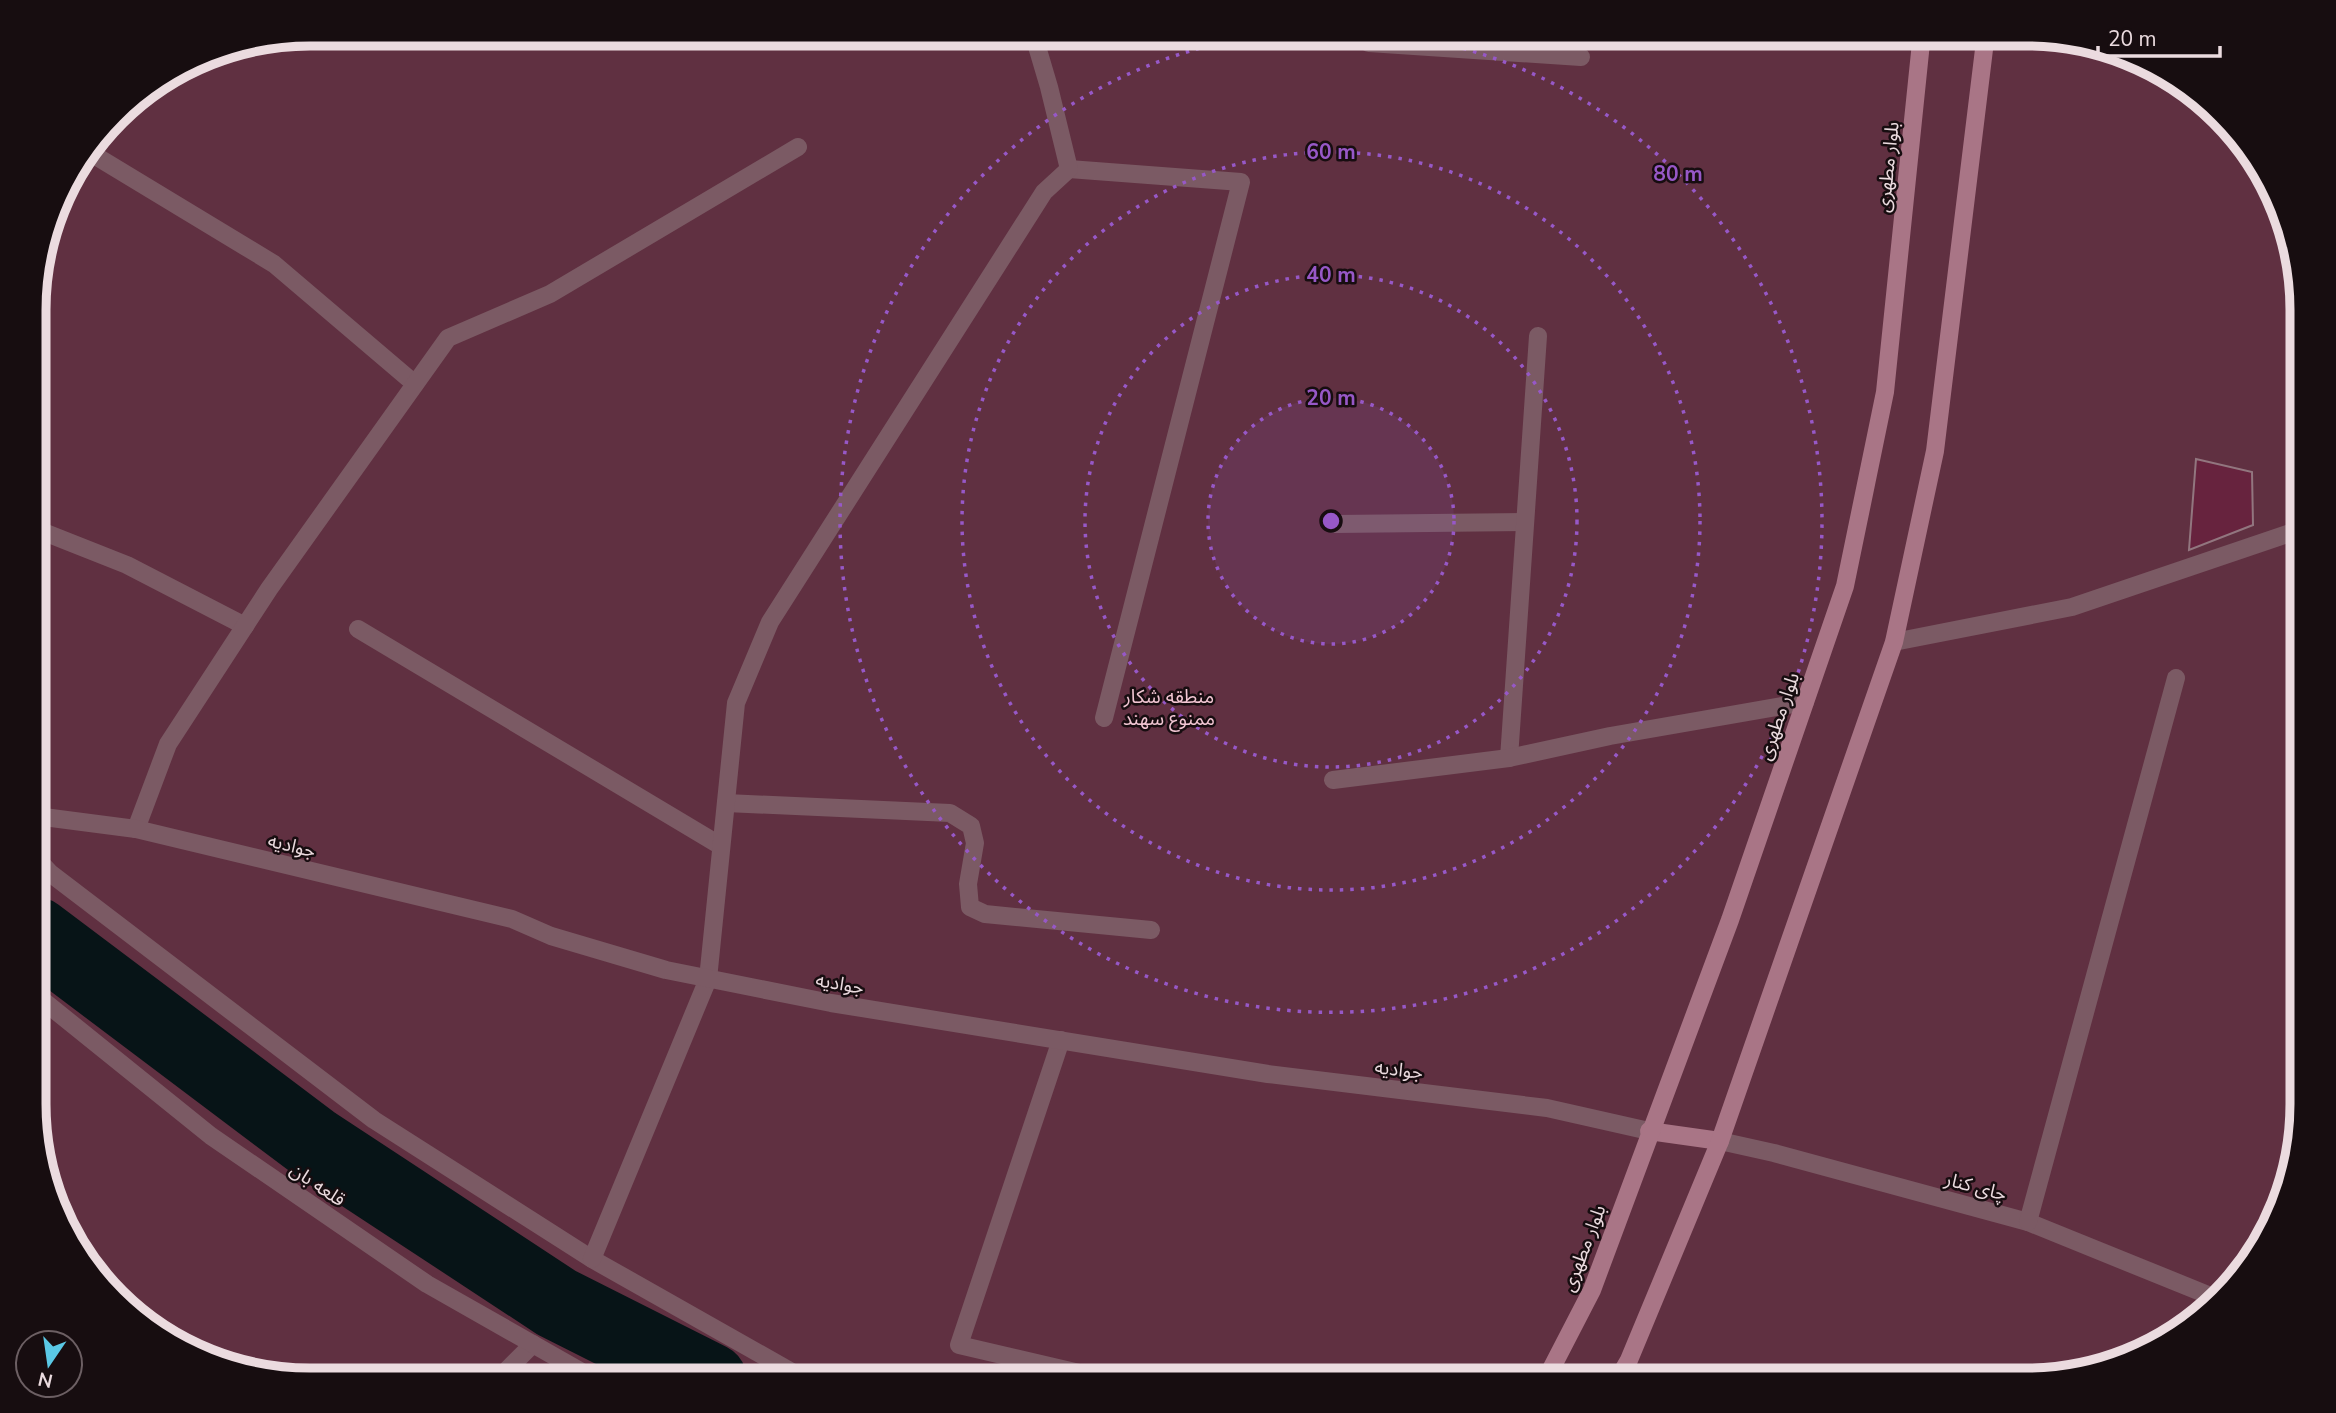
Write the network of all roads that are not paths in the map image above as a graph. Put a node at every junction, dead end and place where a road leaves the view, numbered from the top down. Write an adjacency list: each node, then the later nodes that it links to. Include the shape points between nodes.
1 (1036, 46): 8 (street)
2 (1414, 46): 5 (street)
3 (1921, 46): 19 (main road, بلوار مطهری, via 1885,392 1845,586)
4 (1984, 46): 17 (main road, via 1935,451)
5 (1581, 57)
6 (798, 147): 10 (street, via 550,294 449,338)
7 (95, 156): 10 (street, via 274,264)
8 (1069, 169): 20 (street, via 1241,182); 23 (street, via 1044,192 770,622 736,704)
9 (1538, 337): 11 (street)
10 (415, 384): 15 (street)
11 (1525, 522): 12 (street); 21 (street)
12 (1335, 524)
13 (46, 532): 15 (street, via 127,565)
14 (2291, 533): 17 (street, via 2072,607)
15 (245, 626): 25 (street, via 168,744)
16 (358, 629): 26 (street)
17 (1894, 642): 33 (main road)
18 (2176, 678): 34 (street)
19 (1805, 702): 21 (street); 32 (main road, بلوار مطهری, via 1730,920)
20 (1104, 718)
21 (1509, 758): 22 (street)
22 (1333, 780)
23 (726, 803): 26 (street); 28 (street, via 950,813 971,826 975,842 968,884 970,907 985,914)
24 (46, 817): 25 (street, جوادیه)
25 (136, 829): 29 (street, جوادیه, via 512,919 551,936)
26 (722, 846): 29 (street)
27 (46, 869): 35 (street, via 374,1119)
28 (1151, 930)
29 (708, 979): 31 (street, جوادیه); 35 (street)
30 (46, 1003): 37 (street, قلعه بان, via 211,1136 428,1284)
31 (1061, 1040): 32 (street, جوادیه, via 1268,1074 1547,1108); 41 (street, via 959,1345)
32 (1649, 1131): 33 (main road); 42 (main road, بلوار مطهری, via 1592,1290)
33 (1720, 1141): 34 (street, چای کنار); 43 (main road)
34 (2028, 1222): 36 (street, چای کنار)
35 (592, 1259): 40 (street)
36 (2208, 1295)
37 (533, 1344): 38 (street); 39 (street, قلعه بان)
38 (509, 1368)
39 (575, 1368)
40 (785, 1368)
41 (1055, 1368)
42 (1552, 1368)
43 (1624, 1368)

